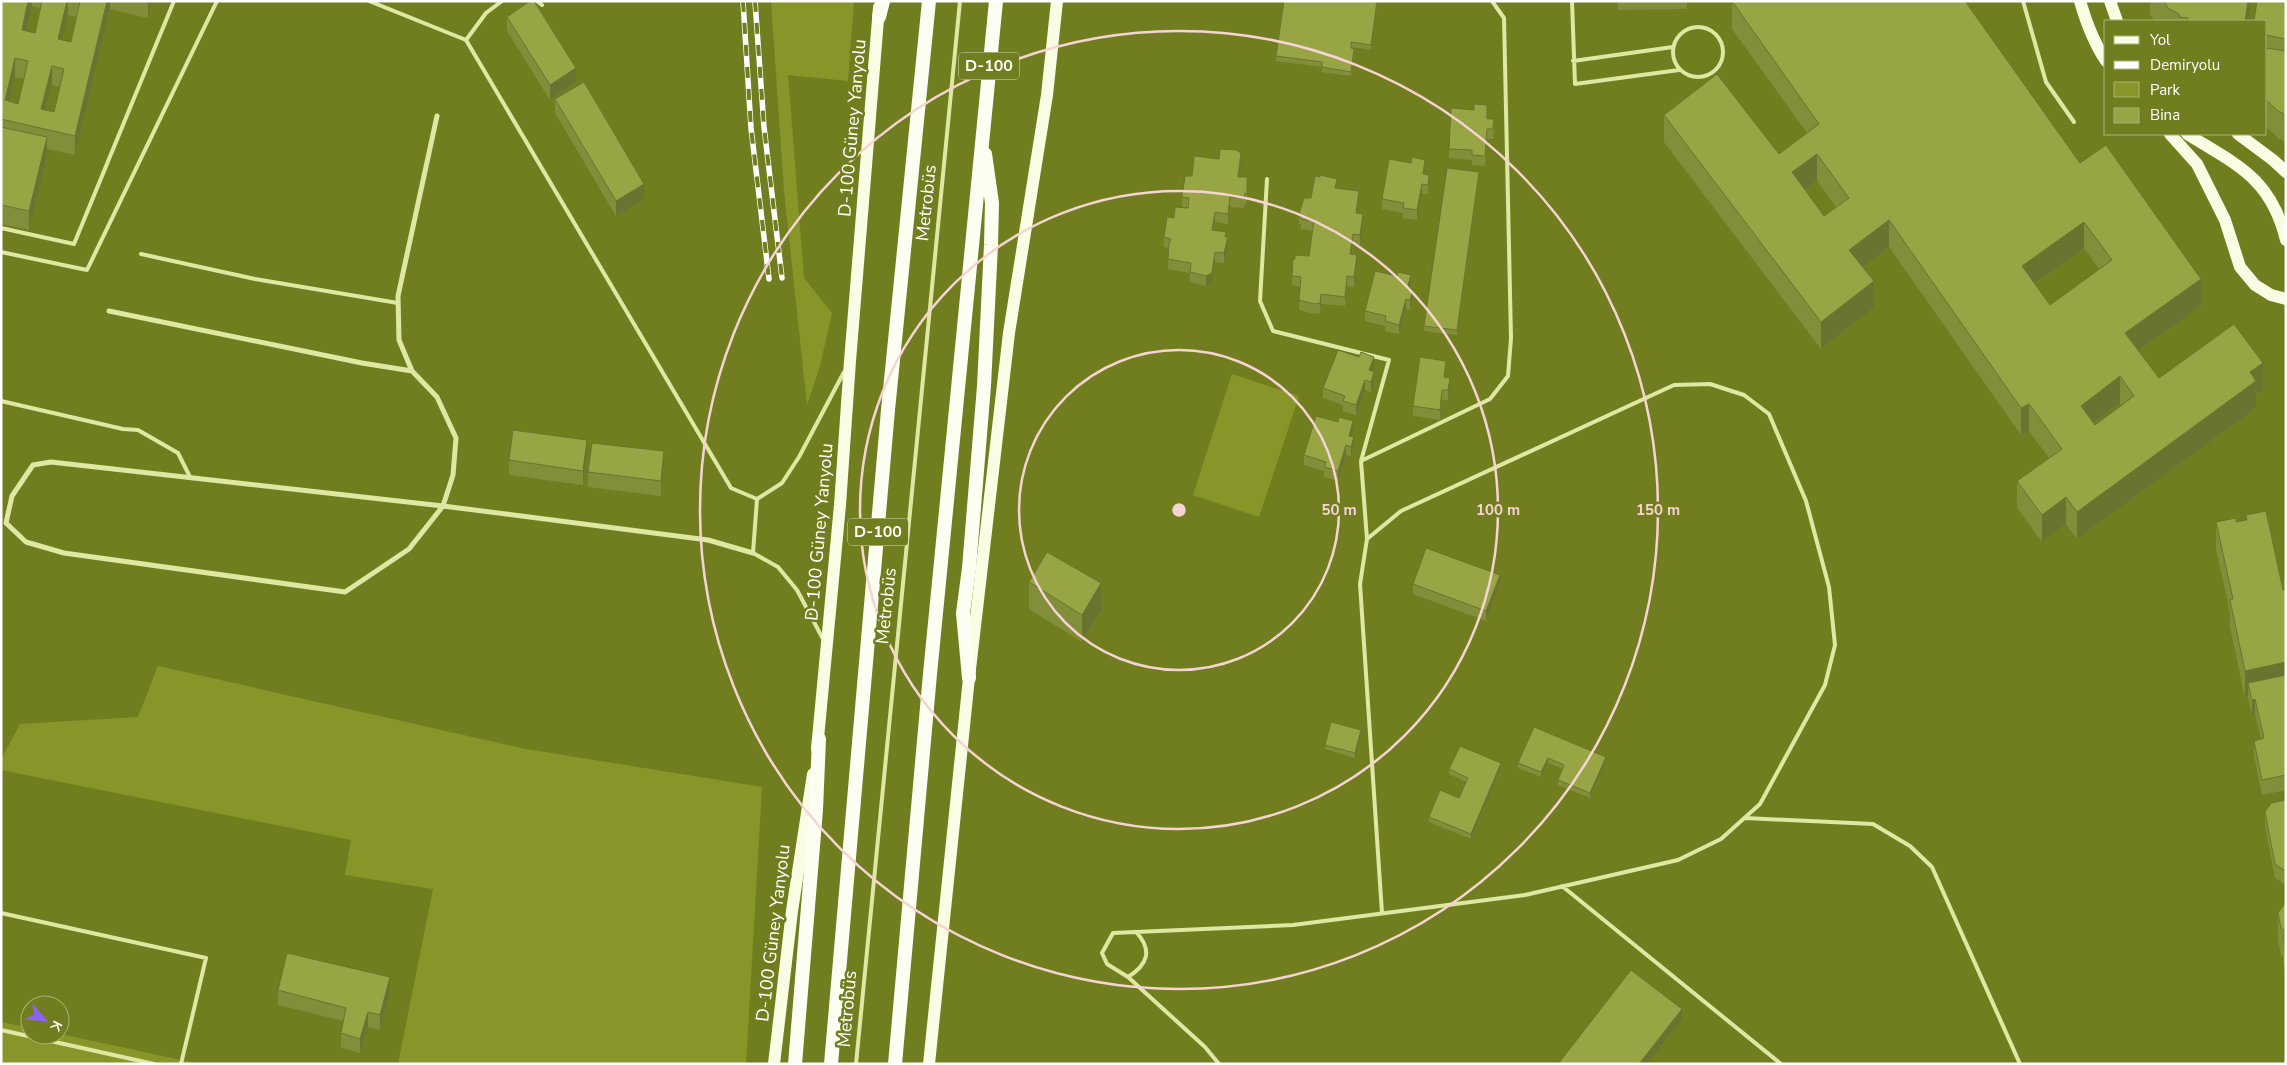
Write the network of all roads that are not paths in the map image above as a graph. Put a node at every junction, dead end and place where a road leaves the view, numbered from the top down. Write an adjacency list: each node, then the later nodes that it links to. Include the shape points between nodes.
1 (174, 1): 32 (lane, via 74,244)
2 (217, 1): 34 (lane, via 87,270)
3 (369, 1): 19 (lane)
4 (502, 1): 19 (lane, via 486,13)
5 (538, 1): 16 (lane)
6 (881, 1): 17 (highway)
7 (929, 1): 62 (highway, D-100, via 888,410)
8 (960, 1): 63 (lane, Metrobüs)
9 (996, 1): 26 (highway, D-100)
10 (1057, 1): 49 (main road, via 1047,94 1009,333)
11 (1492, 1): 42 (lane, via 1504,18 1511,338 1508,376 1490,399)
12 (1572, 1): 22 (lane)
13 (2023, 1): 25 (lane, via 2046,82)
14 (2080, 1): 21 (main road, via 2084,18)
15 (2110, 1): 18 (main road)
16 (542, 5)
17 (880, 17): 39 (main road, D-100 Güney Yanyolu)
18 (2116, 20)
19 (466, 40): 44 (lane, via 731,488)
20 (1673, 46): 22 (lane); 23 (lane, via 1674,63); 23 (lane, via 1681,32 1697,26 1712,31 1722,45 1721,61 1711,74 1694,77)
21 (2104, 58)
22 (1573, 61): 23 (lane, via 1575,84)
23 (1679, 70)
24 (436, 116): 37 (street)
25 (2074, 122)
26 (982, 131): 49 (highway, via 992,203 991,245 984,395 963,613); 64 (highway, D-100)
27 (2171, 135): 36 (main road, via 2196,164 2226,220 2240,267 2255,285 2282,300)
28 (2189, 135): 33 (main road, via 2232,161 2263,187 2281,221)
29 (2239, 135): 30 (main road)
30 (2286, 172)
31 (1267, 179): 42 (lane, via 1260,301 1274,331 1388,360)
32 (1, 228)
33 (2286, 240)
34 (1, 252)
35 (141, 254): 37 (lane, via 255,279)
36 (2286, 299)
37 (398, 303): 40 (street, via 399,340)
38 (109, 311): 40 (street)
39 (850, 361): 44 (lane, via 782,483); 48 (main road, D-100 Güney Yanyolu)
40 (412, 371): 45 (street, via 437,397 456,438 453,475)
41 (1, 401): 43 (lane, via 138,430 178,452)
42 (1361, 461): 46 (lane)
43 (190, 477): 45 (street); 45 (street, via 51,462 33,465 12,496 6,523 26,542 64,553 345,592 408,549)
44 (757, 499): 47 (lane)
45 (444, 506): 47 (street, via 708,540)
46 (1367, 539): 51 (lane, via 1401,511 1674,385 1710,384 1744,395 1769,414 1806,501 1829,587 1835,645 1825,685 1760,804); 54 (lane, via 1360,584)
47 (753, 552): 48 (lane, via 778,567 797,590)
48 (826, 645): 50 (main road, D-100 Güney Yanyolu)
49 (968, 678): 65 (main road)
50 (819, 739): 60 (main road, D-100 Güney Yanyolu, via 803,832); 61 (highway)
51 (1745, 818): 52 (lane, via 1721,839 1678,860); 68 (lane, via 1873,824 1910,846 1932,867)
52 (1562, 886): 54 (lane, via 1525,895); 67 (lane)
53 (1, 913): 59 (lane, via 206,958)
54 (1382, 913): 55 (lane, via 1293,925)
55 (1137, 933): 56 (lane, via 1147,948 1146,957); 56 (lane, via 1113,933 1102,953 1106,964)
56 (1128, 977): 66 (lane)
57 (1, 1030): 58 (lane)
58 (154, 1064)
59 (181, 1064)
60 (774, 1064)
61 (795, 1064)
62 (830, 1064)
63 (856, 1064)
64 (896, 1064)
65 (929, 1064)
66 (1220, 1064)
67 (1780, 1064)
68 (2020, 1064)

